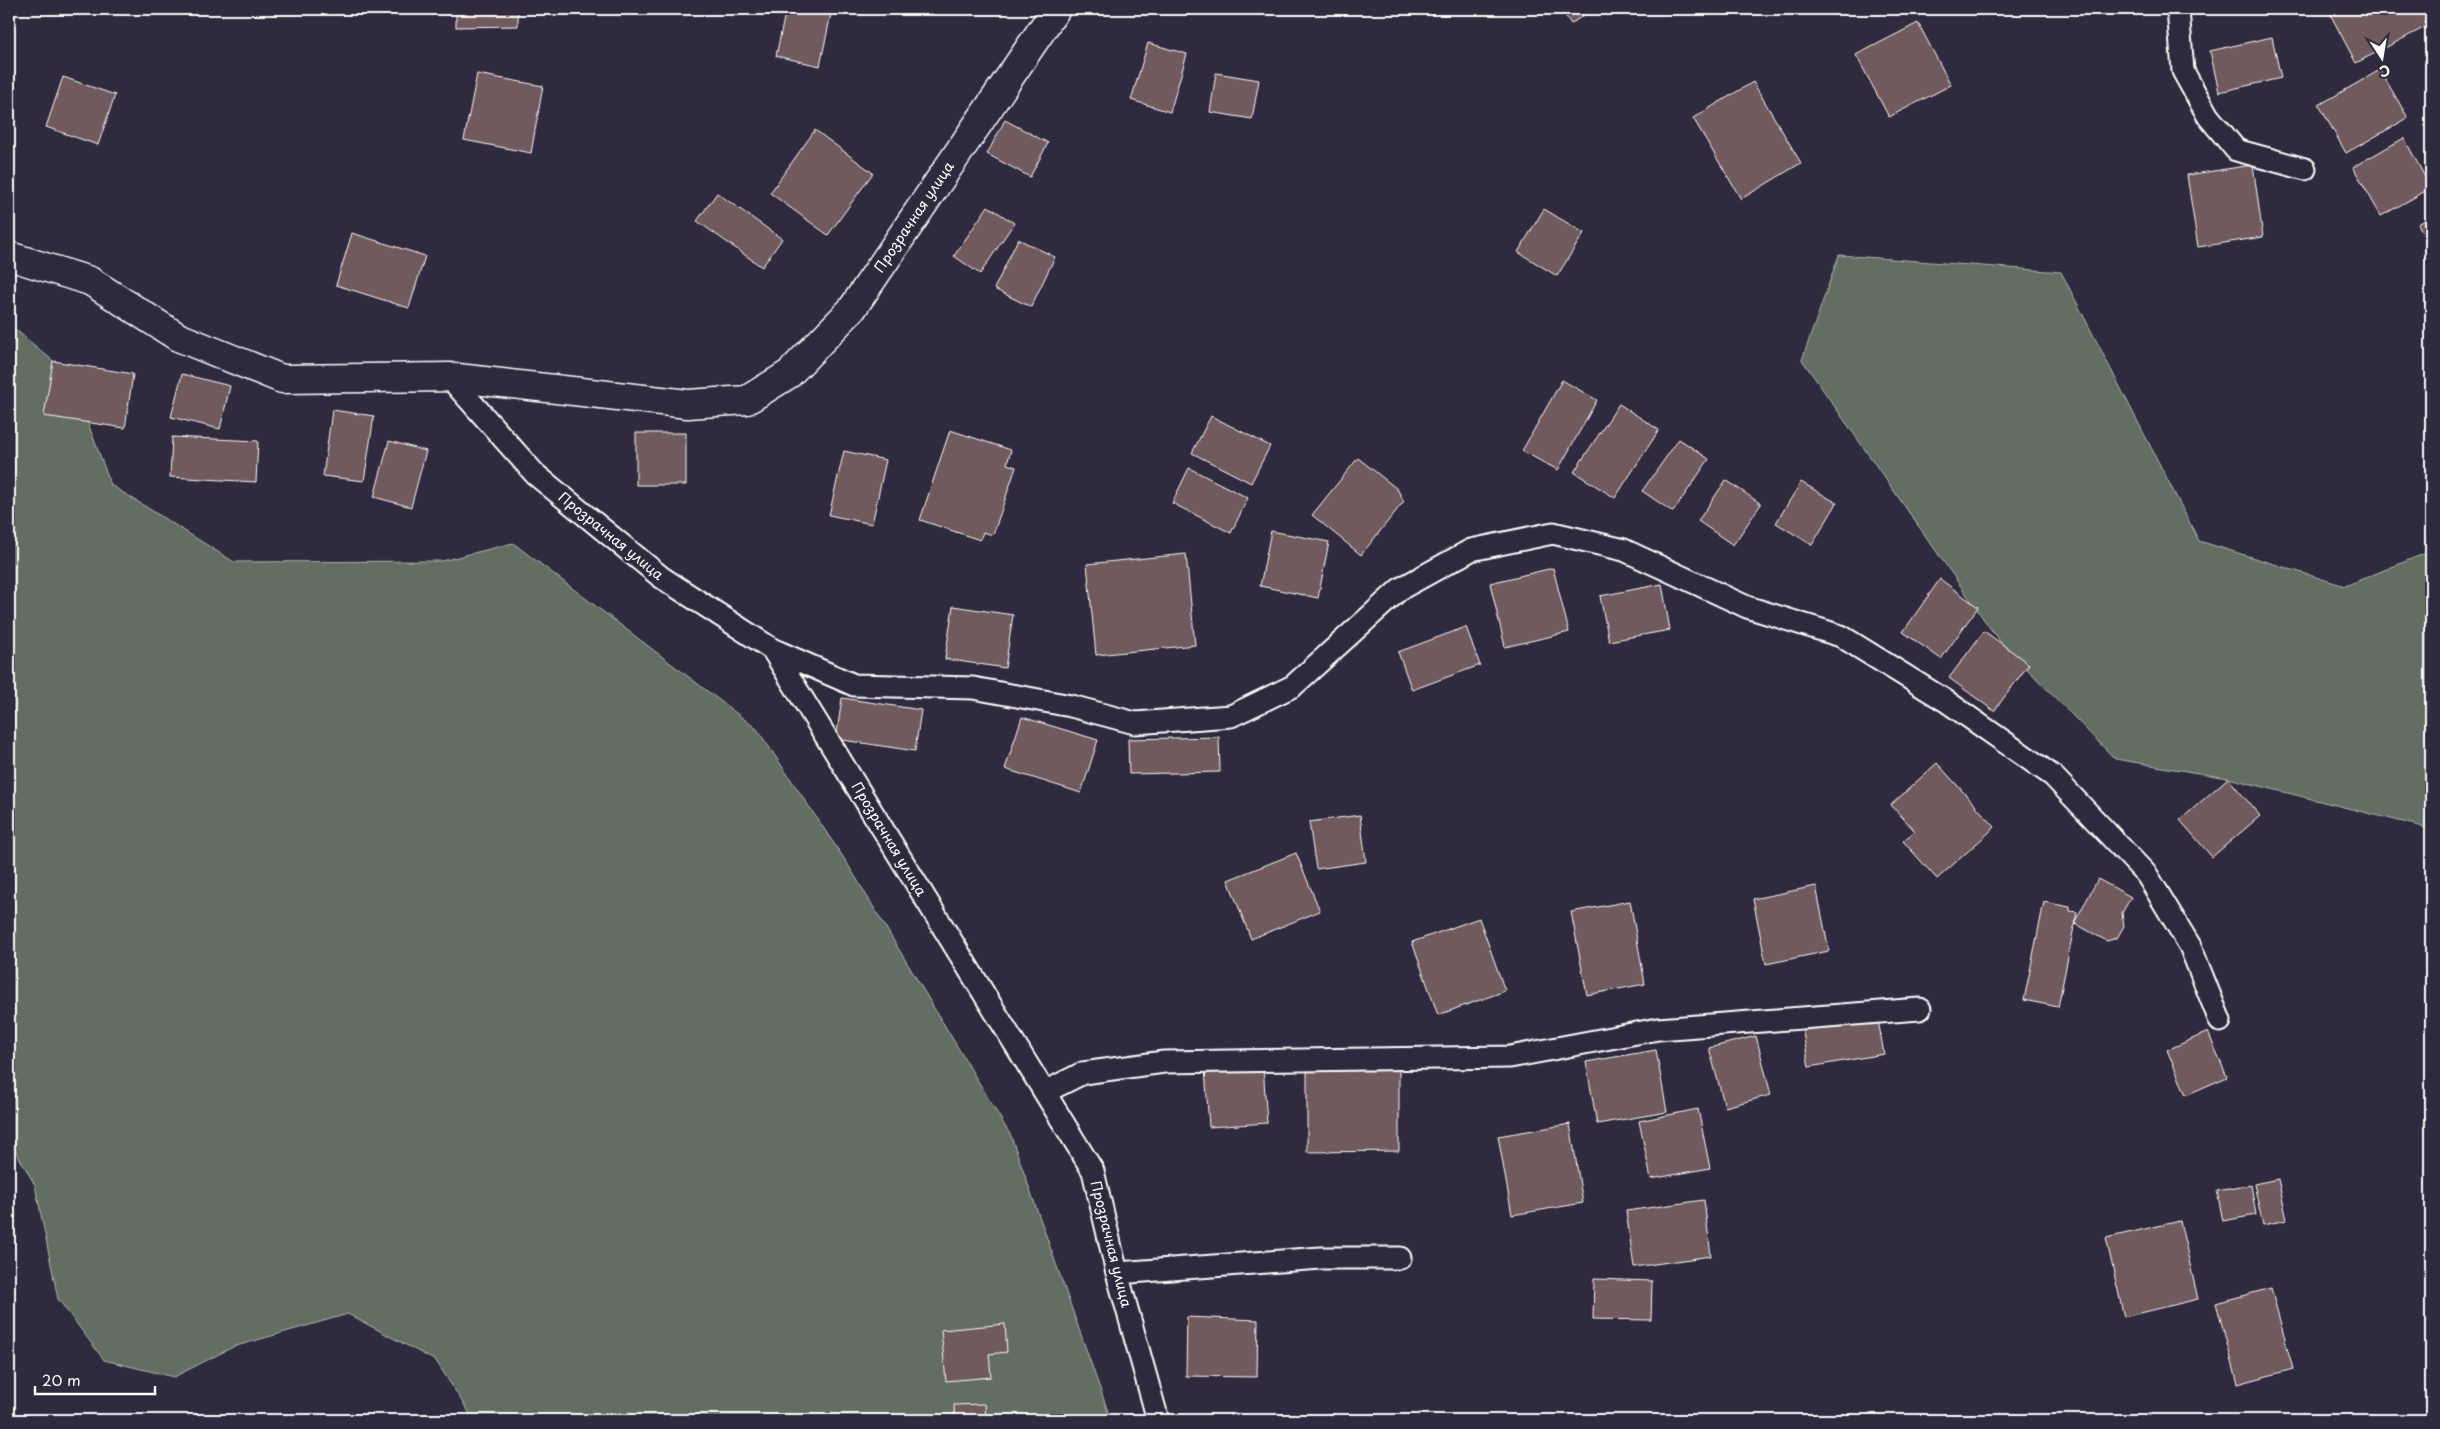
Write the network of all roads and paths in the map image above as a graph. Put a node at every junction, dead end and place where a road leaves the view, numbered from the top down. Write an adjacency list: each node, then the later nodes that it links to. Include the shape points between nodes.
1 (1056, 9): 5 (street, Прозрачная улица, via 852,309 789,374 747,400 688,404)
2 (2178, 9): 3 (lane, via 2183,71 2208,116 2236,150)
3 (2305, 169)
4 (9, 256): 5 (street, via 90,281 178,337 282,379)
5 (449, 377): 6 (lane, Прозрачная улица, via 535,474 661,577)
6 (772, 649): 8 (lane, via 854,685 973,688 1071,706 1135,722 1231,716 1292,686 1400,589 1471,550 1553,533 1615,548 1748,607 1841,636 1946,701 2052,776 2147,874 2190,946); 9 (lane, Прозрачная улица)
7 (1920, 1009): 9 (lane, via 1658,1029 1510,1057 1164,1062 1084,1073)
8 (2220, 1021)
9 (1046, 1092): 11 (lane, Прозрачная улица, via 1094,1171)
10 (1400, 1258): 11 (lane, via 1321,1258)
11 (1117, 1273): 12 (lane, Прозрачная улица)
12 (1158, 1420)

